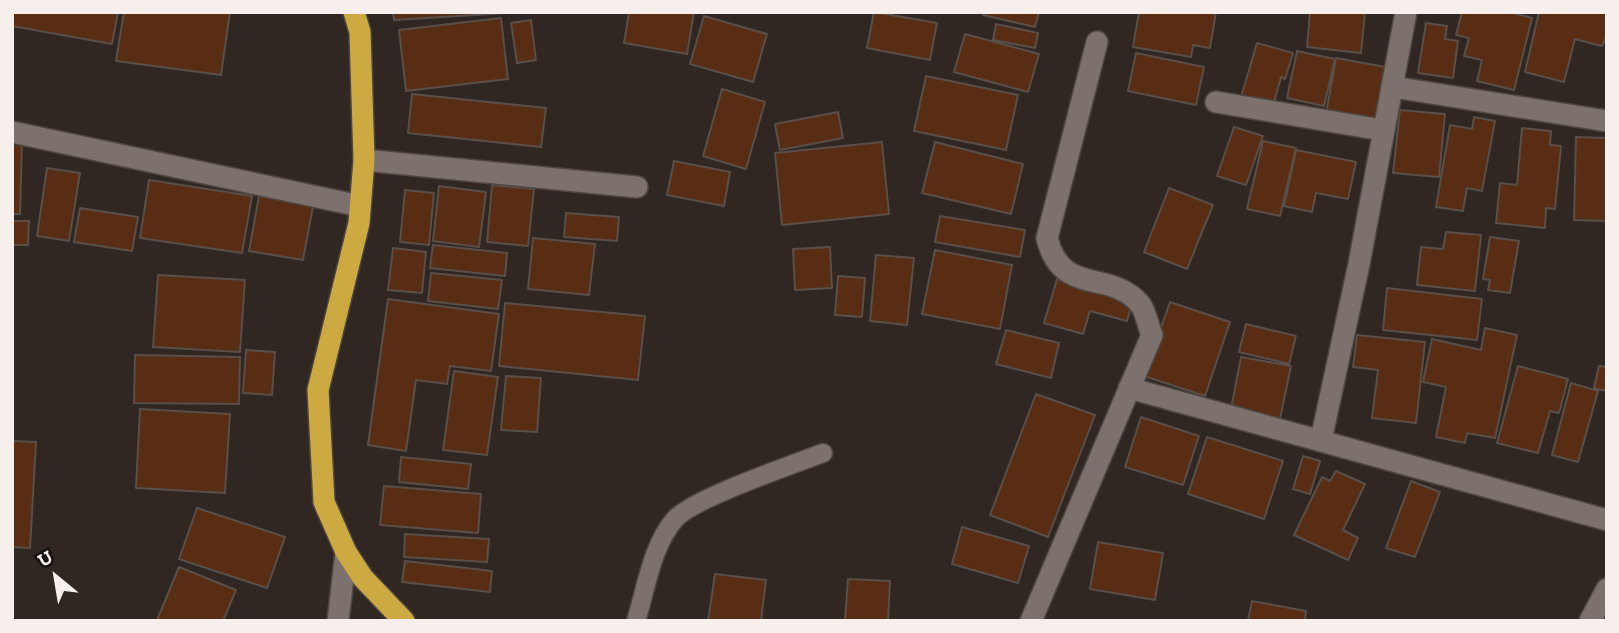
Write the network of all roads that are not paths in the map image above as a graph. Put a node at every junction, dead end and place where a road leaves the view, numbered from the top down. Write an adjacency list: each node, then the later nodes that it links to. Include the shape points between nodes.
1 (354, 12): 9 (highway, via 360,32)
2 (1406, 12): 4 (street)
3 (1097, 42): 12 (street, via 1047,238 1057,265 1126,291 1142,306 1152,335)
4 (1394, 87): 6 (street); 7 (street)
5 (1216, 102): 7 (street)
6 (1607, 121)
7 (1382, 130): 13 (street)
8 (12, 132): 11 (street)
9 (364, 160): 10 (street); 11 (highway)
10 (637, 187)
11 (360, 206): 16 (highway, via 318,390 324,502)
12 (1129, 388): 13 (street); 21 (street)
13 (1321, 440): 15 (street)
14 (824, 453): 20 (lane, via 710,498 676,518 660,544)
15 (1607, 520)
16 (346, 552): 18 (street); 19 (highway, via 363,578)
17 (1607, 589): 22 (street)
18 (338, 621)
19 (404, 621)
20 (636, 621)
21 (1031, 621)
22 (1590, 621)

